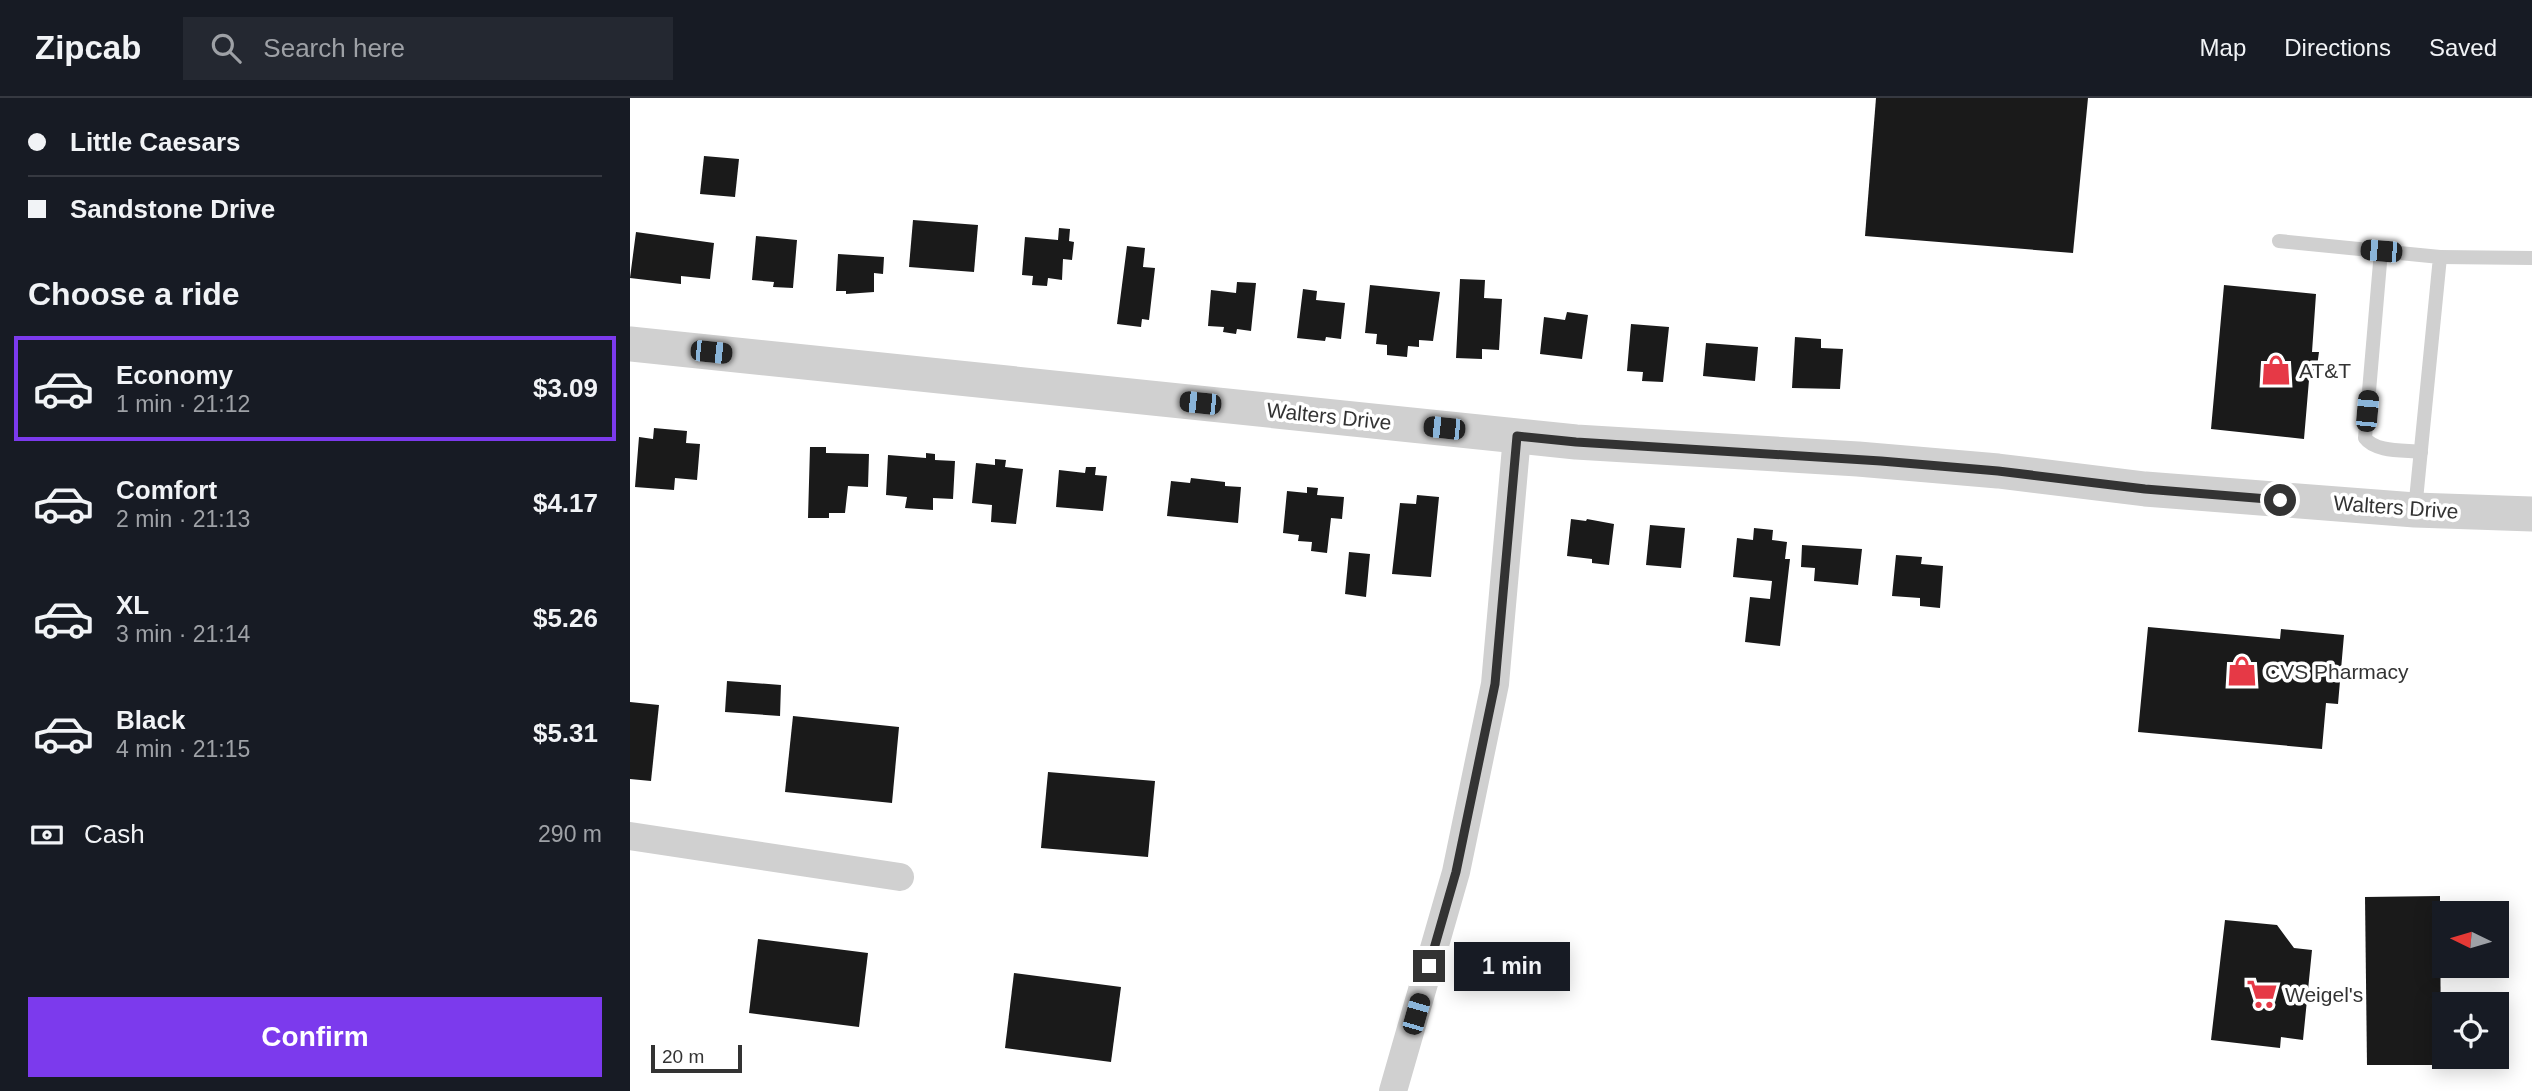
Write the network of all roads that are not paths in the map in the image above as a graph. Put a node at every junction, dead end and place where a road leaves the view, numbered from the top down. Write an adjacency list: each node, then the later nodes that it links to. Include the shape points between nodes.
1 (2279, 241): 2 (lane)
2 (2381, 251): 3 (lane); 7 (lane, via 2365,438 2377,446)
3 (2440, 257): 4 (lane); 7 (lane)
4 (2532, 258)
5 (630, 344): 6 (street, Walters Drive)
6 (1517, 436): 8 (street, Walters Drive, via 1871,460 2145,489); 12 (street, via 1495,684 1456,872)
7 (2421, 452): 8 (lane)
8 (2416, 510): 9 (street, Walters Drive)
9 (2532, 514)
10 (630, 836): 11 (street)
11 (900, 877)
12 (1393, 1091)

